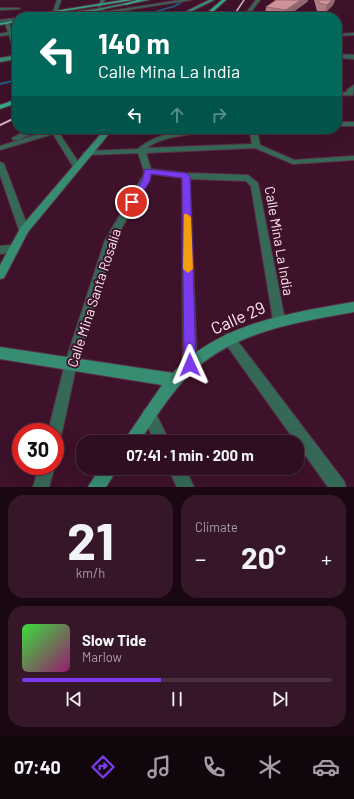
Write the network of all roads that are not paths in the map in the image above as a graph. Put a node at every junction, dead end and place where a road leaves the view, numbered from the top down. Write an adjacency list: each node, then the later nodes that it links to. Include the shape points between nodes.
1 (59, 0): 16 (street)
2 (103, 0): 12 (street)
3 (122, 0): 12 (street)
4 (131, 0): 12 (main road)
5 (141, 0): 12 (main road)
6 (147, 0): 14 (street)
7 (189, 0): 19 (street)
8 (212, 0): 20 (street)
9 (224, 0): 21 (main road)
10 (229, 0): 22 (main road)
11 (258, 0): 23 (street)
12 (101, 7): 14 (main road); 16 (main road); 17 (lane)
13 (0, 9): 15 (street, via 18,7)
14 (89, 11): 18 (main road)
15 (18, 12)
16 (55, 12)
17 (66, 12)
18 (82, 12)
19 (107, 12)
20 (187, 12)
21 (210, 12)
22 (216, 12)
23 (249, 12)
24 (12, 19): 25 (main road)
25 (0, 22): 27 (main road)
26 (12, 22): 27 (main road)
27 (8, 24): 28 (street); 29 (street)
28 (12, 24)
29 (11, 33): 31 (street); 33 (street)
30 (354, 34): 32 (street)
31 (0, 35)
32 (342, 35)
33 (12, 36)
34 (344, 56): 35 (street); 38 (street)
35 (354, 57)
36 (12, 58): 37 (street)
37 (0, 60)
38 (350, 63)
39 (354, 87): 41 (street, via 348,91)
40 (342, 94): 41 (street)
41 (352, 95)
42 (12, 103): 43 (main road)
43 (0, 108)
44 (12, 108): 45 (main road)
45 (0, 113)
46 (342, 124): 47 (street)
47 (354, 124)
48 (25, 134): 54 (street)
49 (48, 134): 56 (street)
50 (56, 134): 61 (street)
51 (104, 134): 58 (street)
52 (193, 134): 57 (street, via 156,140)
53 (254, 134): 55 (street)
54 (0, 145)
55 (256, 146): 57 (street); 59 (street, via 293,162)
56 (0, 148)
57 (141, 150): 58 (street); 62 (street)
58 (87, 153): 61 (street)
59 (354, 158)
60 (0, 164): 64 (street)
61 (77, 166): 64 (street)
62 (148, 171): 63 (street, Calle Mina La India); 72 (street, Calle Mina Santa Rosalía, via 146,181 110,240)
63 (186, 176): 69 (street, Calle Mina La India, via 248,178 255,184); 73 (street)
64 (24, 230): 65 (street)
65 (12, 249): 66 (street); 67 (street)
66 (0, 250)
67 (0, 275)
68 (354, 307): 69 (street, Calle 29)
69 (279, 320): 70 (street, Calle 29)
70 (229, 339): 73 (street, Calle 29); 85 (street)
71 (0, 353): 72 (street)
72 (71, 363): 74 (street); 76 (street, Calle Mina Santa Rosalía)
73 (190, 365): 74 (street, Calle 29)
74 (176, 380): 75 (street, Calle 29)
75 (149, 415): 77 (street, Calle 29); 78 (street)
76 (57, 423)
77 (135, 435)
78 (159, 435)
79 (44, 475): 82 (street)
80 (105, 475): 83 (street)
81 (180, 475): 84 (street)
82 (42, 487)
83 (96, 487)
84 (186, 487)
85 (338, 487)

